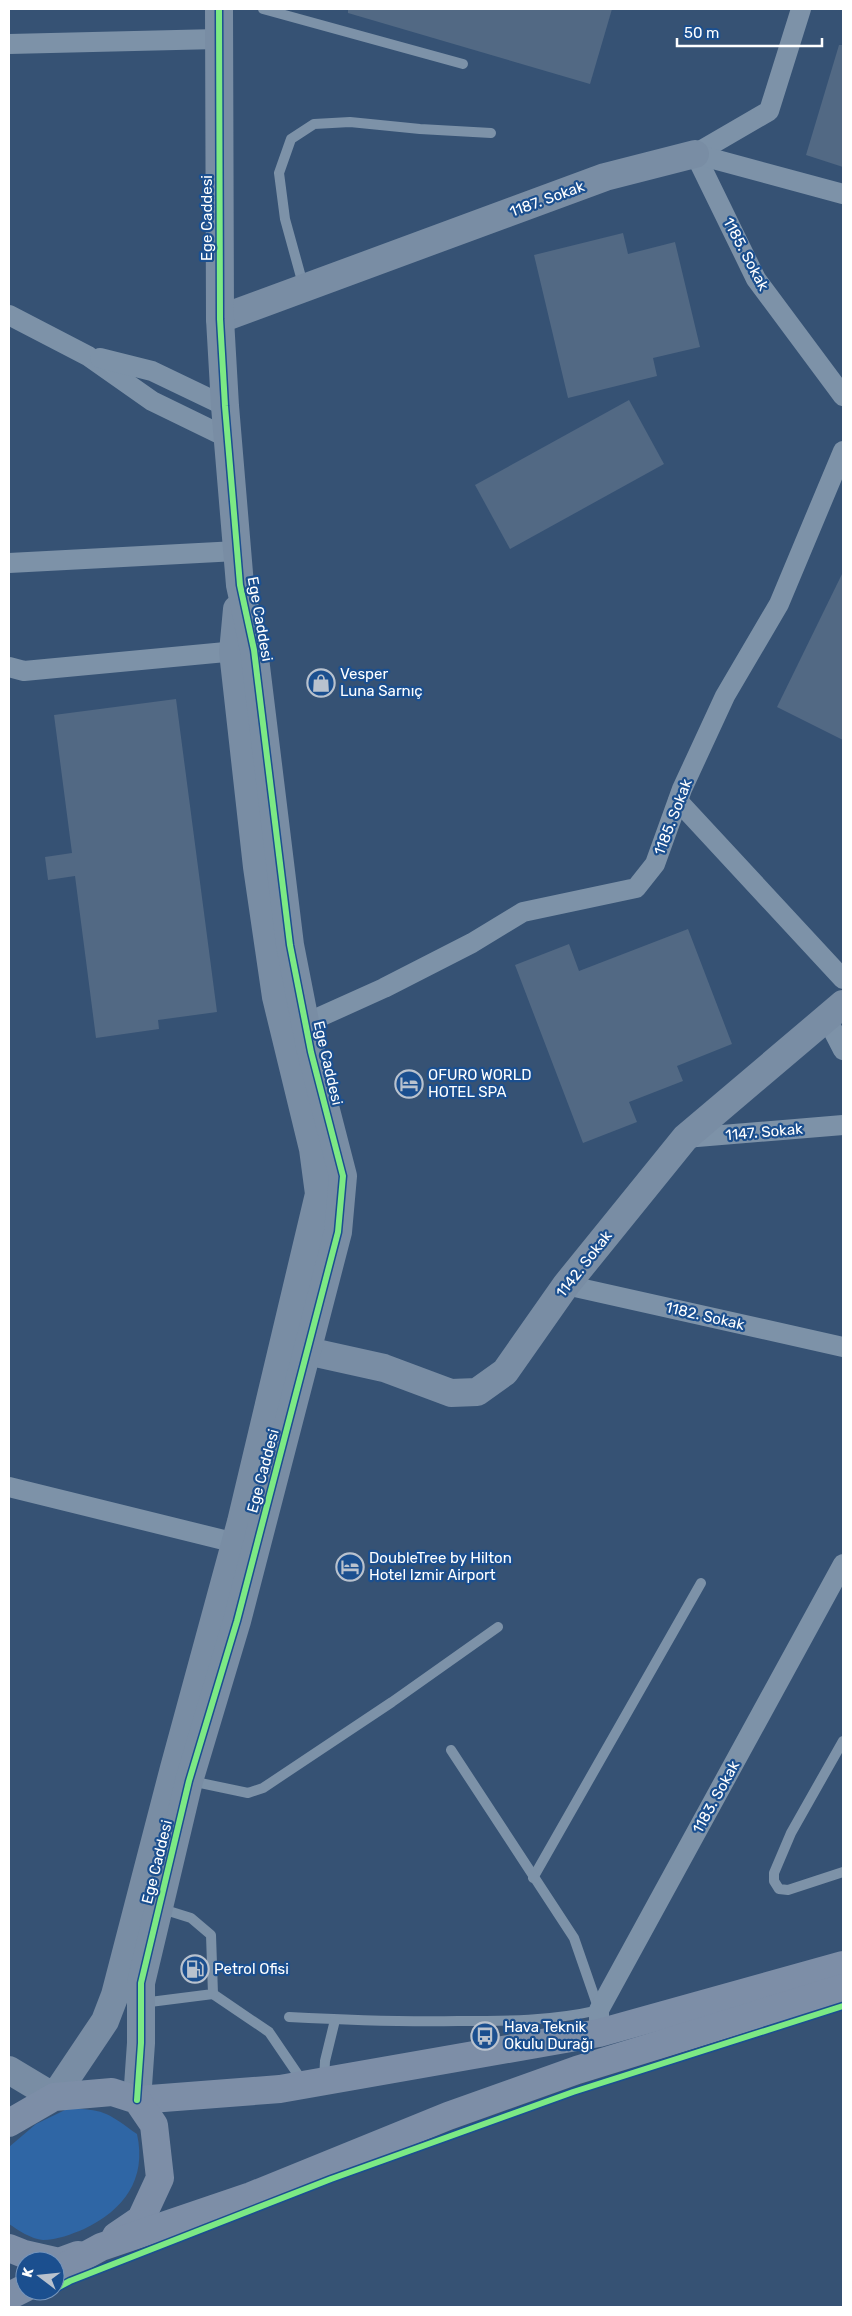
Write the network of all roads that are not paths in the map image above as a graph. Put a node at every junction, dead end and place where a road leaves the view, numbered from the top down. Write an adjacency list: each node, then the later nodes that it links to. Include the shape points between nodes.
1 (219, 9): 4 (street, Ege Caddesi)
2 (263, 9): 6 (lane)
3 (801, 9): 8 (street, 1187. Sokak, via 769,111)
4 (218, 40): 5 (street); 12 (street, Ege Caddesi)
5 (9, 44)
6 (463, 64)
7 (491, 133): 10 (lane, via 350,122 314,124 291,139 279,173 286,219)
8 (695, 154): 9 (street); 10 (street, 1187. Sokak, via 605,177); 14 (street, 1185. Sokak, via 756,279)
9 (843, 194)
10 (304, 288): 12 (street, 1187. Sokak)
11 (9, 315): 13 (street)
12 (220, 320): 15 (street, Ege Caddesi)
13 (88, 356): 15 (street, via 152,371); 16 (street, via 152,401)
14 (843, 396)
15 (225, 406): 16 (street, Ege Caddesi)
16 (228, 438): 18 (street, Ege Caddesi)
17 (843, 452): 22 (street, 1185. Sokak, via 779,604 725,696)
18 (237, 551): 19 (street); 20 (street, Ege Caddesi)
19 (9, 563)
20 (243, 651): 21 (street, via 24,671); 25 (street, Ege Caddesi, via 290,945)
21 (9, 667)
22 (678, 801): 23 (street); 25 (street, 1185. Sokak, via 655,864 636,888 523,912 472,943 384,988)
23 (843, 979)
24 (835, 1011): 26 (street); 28 (street, 1142. Sokak)
25 (295, 1028): 31 (street, Ege Caddesi, via 319,1194)
26 (843, 1050)
27 (843, 1125): 28 (street, 1147. Sokak)
28 (685, 1138): 29 (street, 1142. Sokak)
29 (566, 1285): 30 (street, 1182. Sokak); 31 (street, 1142. Sokak, via 504,1372 477,1392 451,1393 384,1368)
30 (843, 1347)
31 (295, 1348): 33 (street); 39 (street, Ege Caddesi, via 239,1612)
32 (9, 1487): 33 (street)
33 (236, 1543): 52 (street, via 115,1995 105,2021)
34 (843, 1564): 49 (street, 1183. Sokak)
35 (701, 1582): 41 (lane)
36 (498, 1627): 39 (lane, via 263,1788 248,1793)
37 (843, 1741): 40 (lane, via 791,1833 774,1873 774,1882 779,1889 788,1890)
38 (451, 1750): 41 (lane)
39 (189, 1781): 42 (street, Ege Caddesi)
40 (843, 1872)
41 (533, 1878): 49 (lane, via 574,1938)
42 (159, 1908): 45 (lane, via 191,1918 211,1935); 46 (street, Ege Caddesi, via 141,1983)
43 (843, 1965): 49 (main road)
44 (843, 1988): 55 (main road, via 577,2070 448,2116 251,2196)
45 (213, 1994): 46 (lane); 51 (lane, via 270,2032)
46 (141, 2003): 53 (street, Ege Caddesi)
47 (289, 2017): 48 (lane)
48 (335, 2020): 49 (lane, via 563,2018); 51 (lane, via 325,2061)
49 (599, 2021): 51 (main road)
50 (9, 2070): 52 (street)
51 (315, 2083): 53 (main road, via 280,2089)
52 (54, 2097): 53 (main road, via 112,2092); 54 (main road)
53 (137, 2100): 55 (main road, via 154,2125 160,2178 141,2219)
54 (9, 2123)
55 (101, 2247): 56 (main road, via 59,2262); 57 (main road)
56 (9, 2248)
57 (65, 2267)

